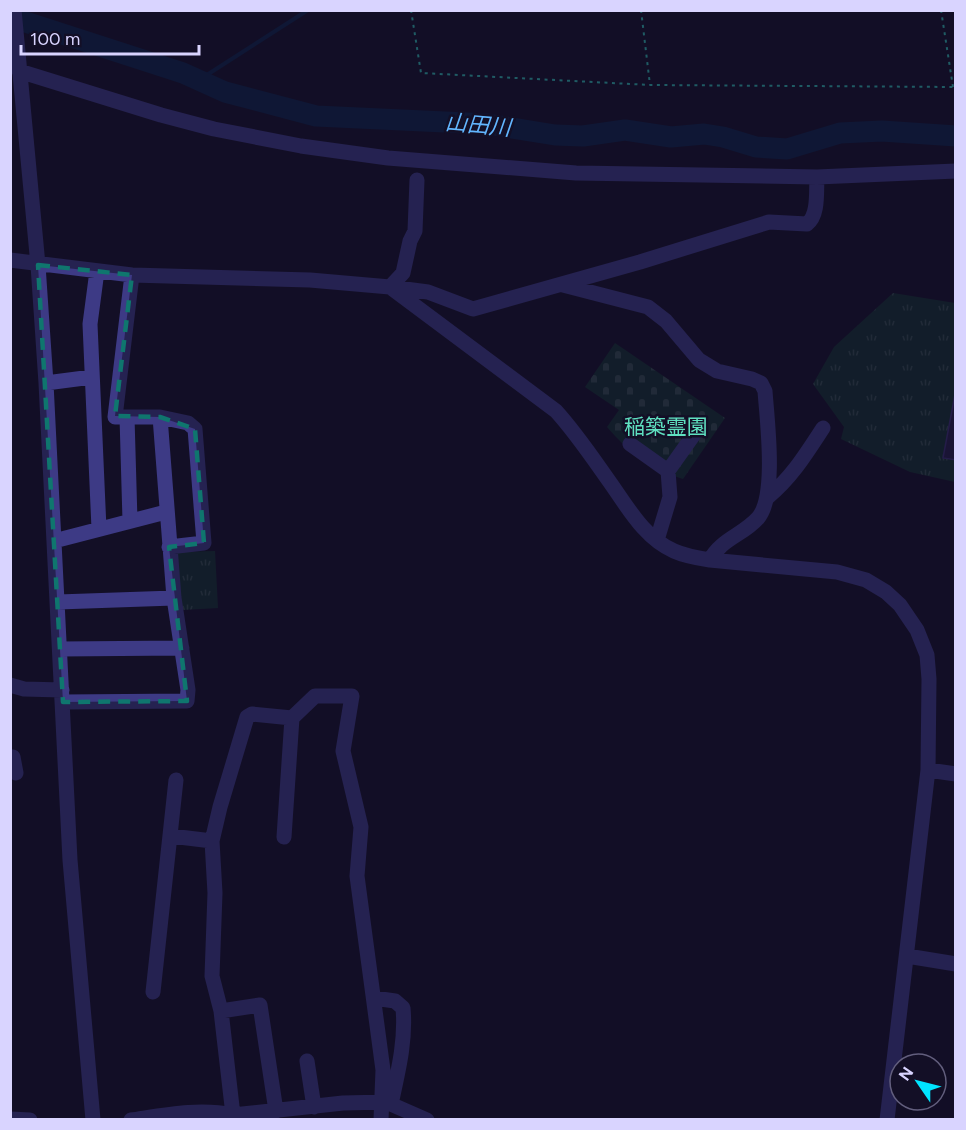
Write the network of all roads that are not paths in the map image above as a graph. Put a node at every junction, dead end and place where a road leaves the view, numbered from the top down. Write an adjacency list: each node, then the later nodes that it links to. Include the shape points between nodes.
1 (14, 10): 2 (street)
2 (19, 71): 4 (street, via 214,129 388,158 576,173); 7 (street)
3 (956, 171): 4 (street)
4 (817, 177): 10 (street, via 814,213 807,224 769,222)
5 (417, 180): 11 (street, via 415,231 402,273)
6 (10, 260): 7 (street)
7 (38, 265): 8 (street); 13 (street)
8 (97, 271): 9 (street); 12 (street, via 90,324)
9 (132, 275): 11 (street, via 310,280); 14 (street)
10 (562, 285): 11 (street, via 473,309 428,292); 21 (street, via 648,307 666,321 699,360 717,371 761,383 766,401)
11 (390, 287): 25 (street, via 556,411 637,521)
12 (92, 377): 13 (street); 16 (street)
13 (46, 383): 26 (street)
14 (121, 417): 15 (street); 16 (street); 23 (street)
15 (160, 417): 22 (street); 27 (street, via 188,423 195,429 204,543)
16 (94, 418): 24 (street)
17 (823, 428): 21 (street, via 785,483)
18 (695, 433): 20 (street)
19 (630, 444): 20 (street)
20 (668, 471): 25 (street, via 670,497)
21 (768, 497): 28 (street, via 758,518 726,540)
22 (166, 512): 23 (street); 27 (street)
23 (130, 521): 24 (street)
24 (99, 529): 26 (street)
25 (657, 540): 28 (street, via 672,551)
26 (54, 541): 30 (street)
27 (170, 547): 29 (street)
28 (710, 560): 37 (street, via 837,572 866,580 900,604 927,655)
29 (174, 598): 30 (street); 31 (street)
30 (58, 602): 32 (street)
31 (182, 648): 32 (street); 34 (street, via 187,700)
32 (60, 649): 34 (street)
33 (10, 685): 34 (street)
34 (62, 696): 58 (street, via 70,860)
35 (292, 718): 42 (street); 43 (street, via 252,714 247,717); 47 (street, via 315,696 352,696 343,751 361,827 357,876)
36 (10, 758): 38 (street, via 13,757)
37 (928, 770): 39 (street); 44 (street)
38 (16, 772)
39 (956, 774)
40 (176, 780): 41 (street)
41 (171, 836): 43 (street); 46 (street)
42 (284, 837)
43 (212, 841): 48 (street, via 212,976)
44 (907, 956): 45 (street); 61 (street)
45 (956, 964)
46 (153, 992)
47 (374, 998): 50 (street, via 396,1001 404,1008 404,1038); 60 (street, via 383,1070)
48 (220, 1011): 52 (street, via 260,1005); 53 (street)
49 (307, 1061): 51 (street)
50 (383, 1103): 51 (street); 55 (street)
51 (314, 1107): 52 (street)
52 (283, 1114): 53 (street)
53 (225, 1115): 54 (street)
54 (178, 1116): 59 (street)
55 (422, 1118)
56 (10, 1119): 57 (street)
57 (30, 1119)
58 (93, 1119)
59 (131, 1119)
60 (381, 1119)
61 (887, 1119)

